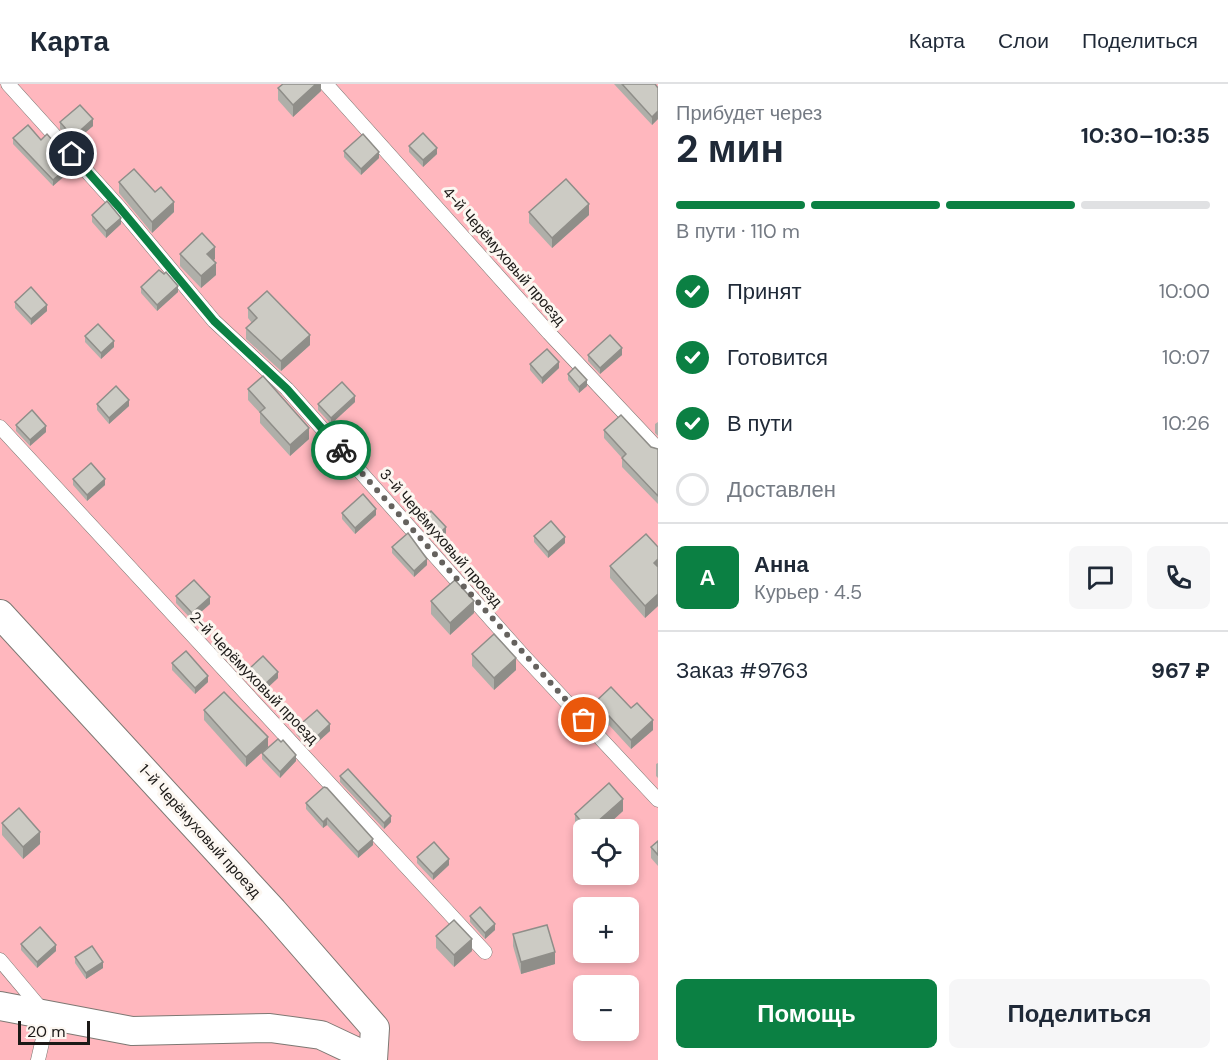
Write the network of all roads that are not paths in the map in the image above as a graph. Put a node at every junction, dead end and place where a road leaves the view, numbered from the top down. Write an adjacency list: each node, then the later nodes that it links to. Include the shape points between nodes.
1 (8, 84): 6 (lane, 3-й Черёмуховый проезд, via 119,207 214,321 287,389 520,652)
2 (327, 84): 4 (lane, 4-й Черёмуховый проезд)
3 (0, 427): 7 (lane, 2-й Черёмуховый проезд)
4 (658, 449)
5 (0, 614): 12 (street, 1-й Черёмуховый проезд, via 273,910 375,1028)
6 (658, 800)
7 (485, 952)
8 (0, 960): 10 (lane)
9 (0, 1006): 10 (street)
10 (48, 1017): 11 (lane); 12 (street, via 132,1031 270,1028 321,1035)
11 (38, 1060)
12 (372, 1060)

